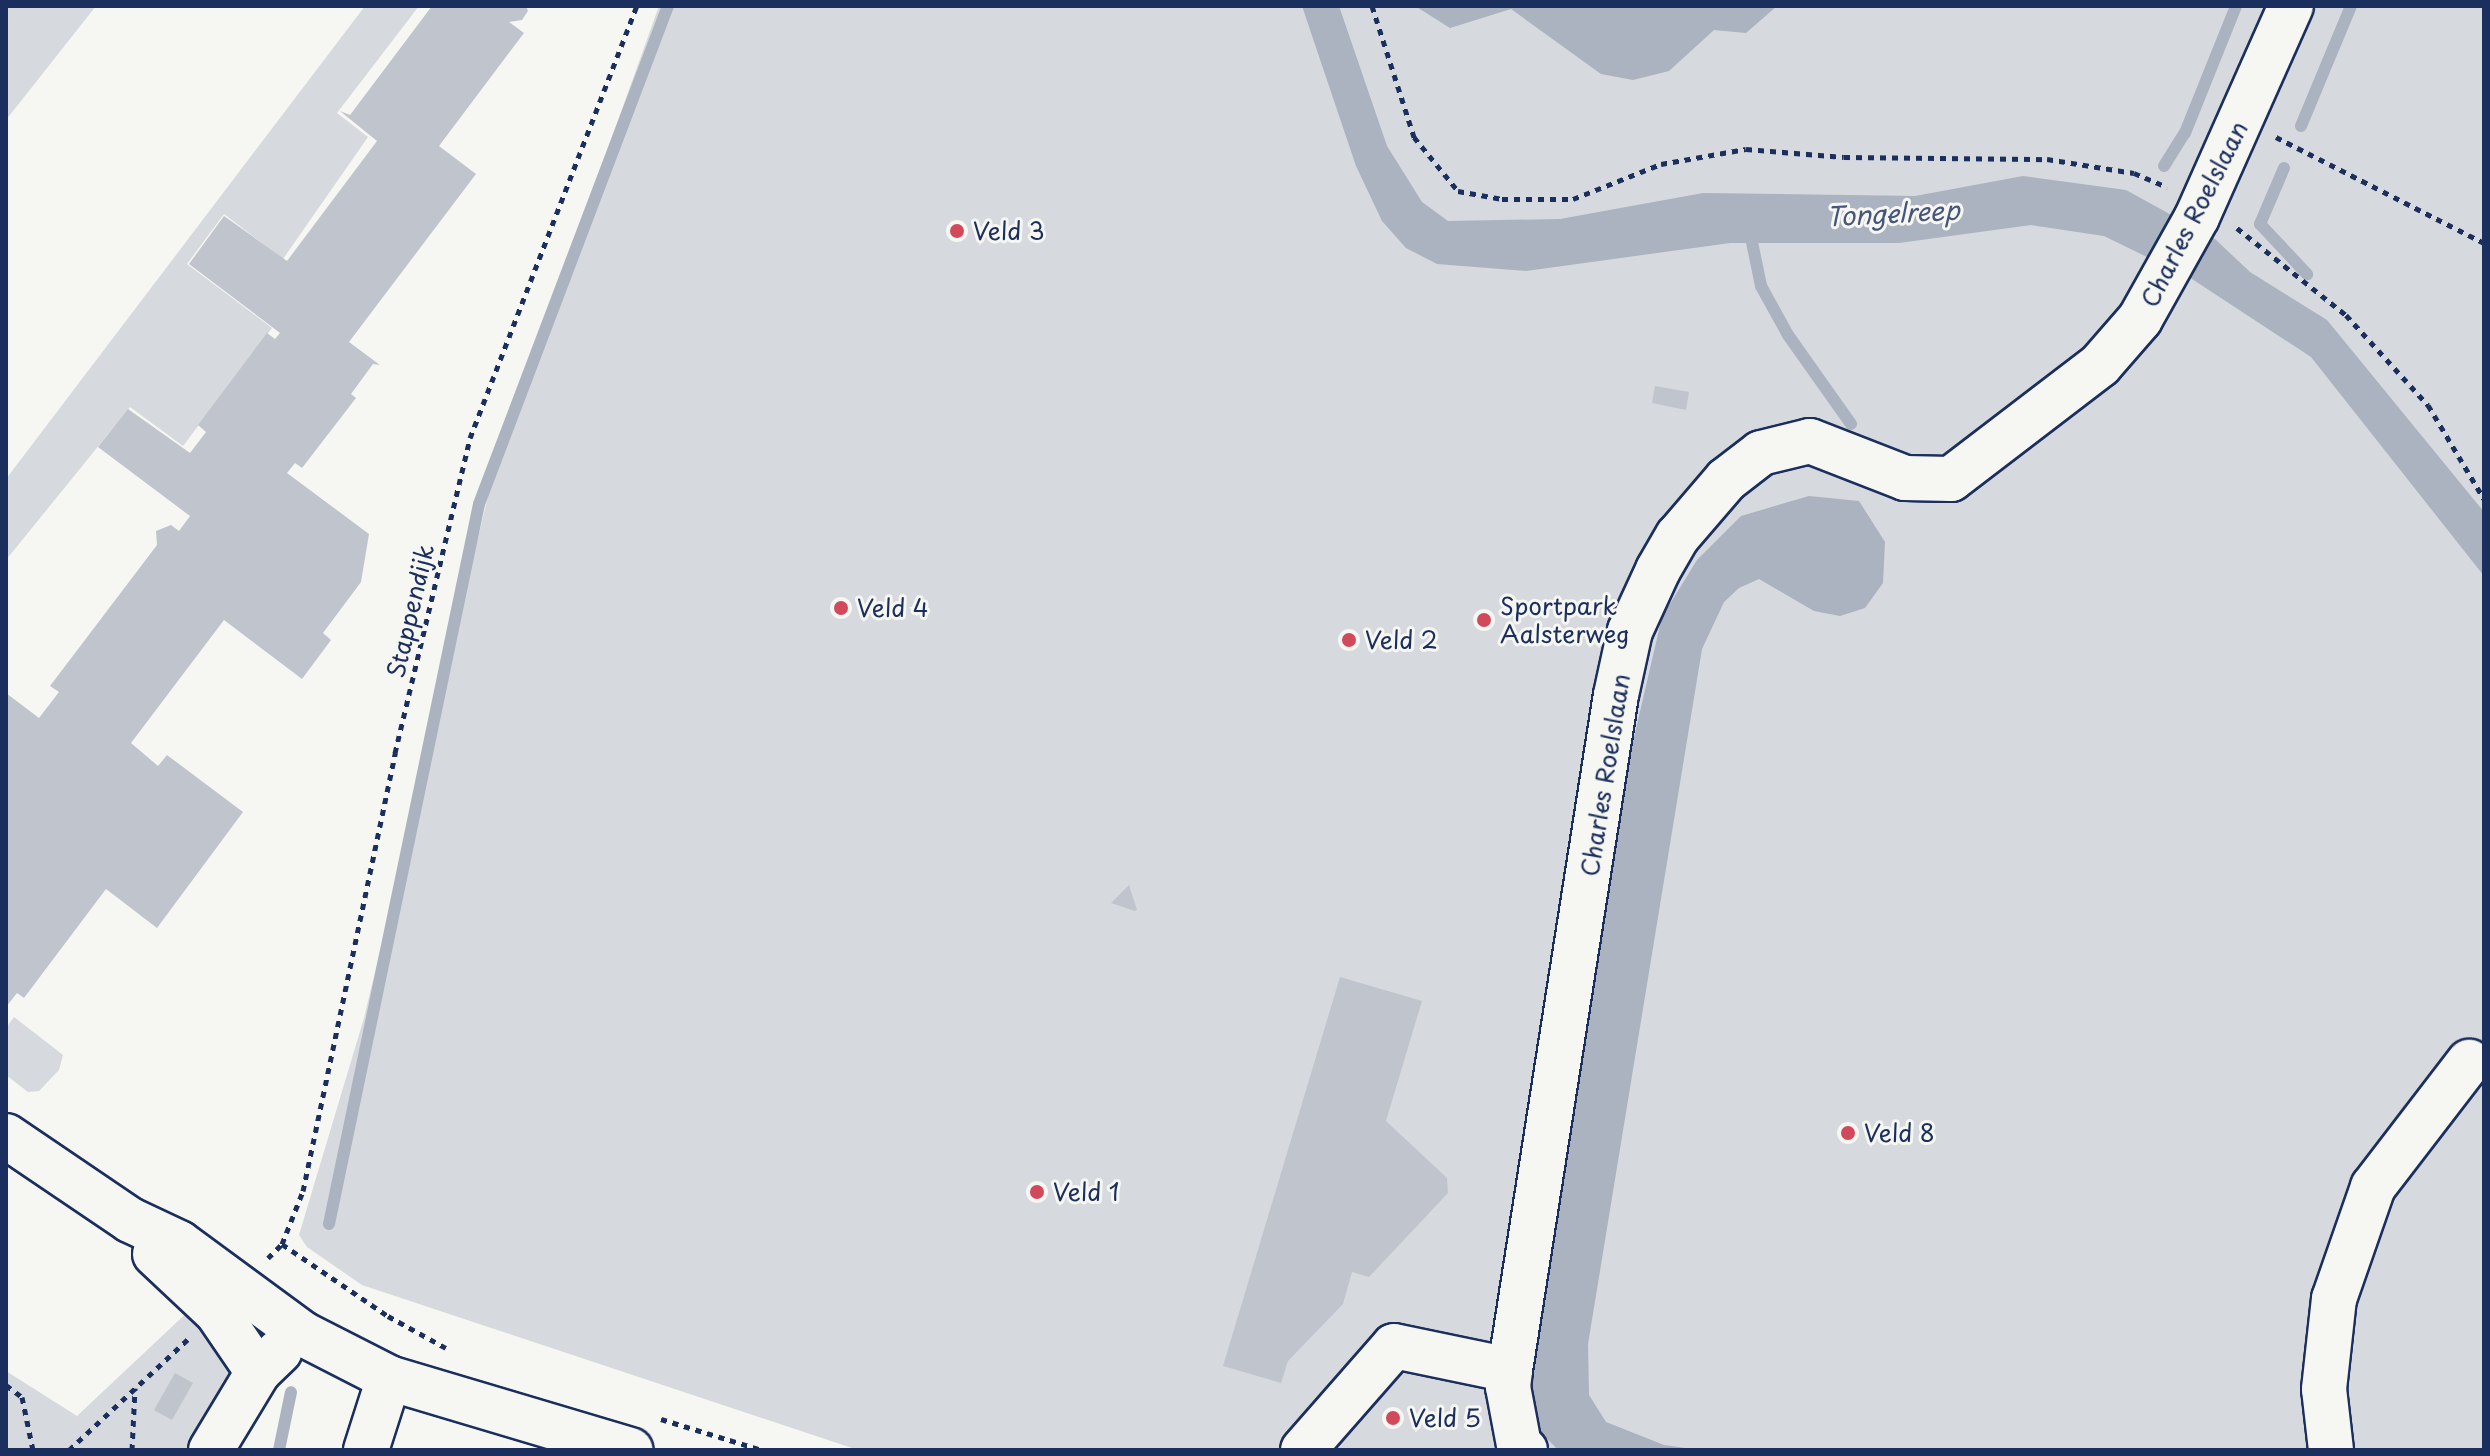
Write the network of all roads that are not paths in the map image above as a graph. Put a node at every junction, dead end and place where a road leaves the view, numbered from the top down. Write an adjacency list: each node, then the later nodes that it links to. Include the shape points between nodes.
1 (2291, 6): 6 (street, Charles Roelslaan, via 2200,210 2140,319 2100,365 1951,479 1905,478 1810,441 1761,453 1726,480 1664,558 1630,631 1616,695)
2 (2469, 1062): 14 (street, via 2373,1187 2334,1299 2324,1389)
3 (6, 1136): 4 (street, via 130,1220 163,1264)
4 (229, 1299): 5 (street); 7 (street)
5 (303, 1334): 7 (street); 8 (street)
6 (1510, 1370): 12 (street, via 1394,1346); 13 (street, Charles Roelslaan, via 1508,1387 1519,1445)
7 (258, 1372): 10 (street)
8 (389, 1378): 9 (street); 11 (street)
9 (638, 1432)
10 (211, 1450)
11 (366, 1450)
12 (1303, 1450)
13 (1525, 1450)
14 (2331, 1450)

